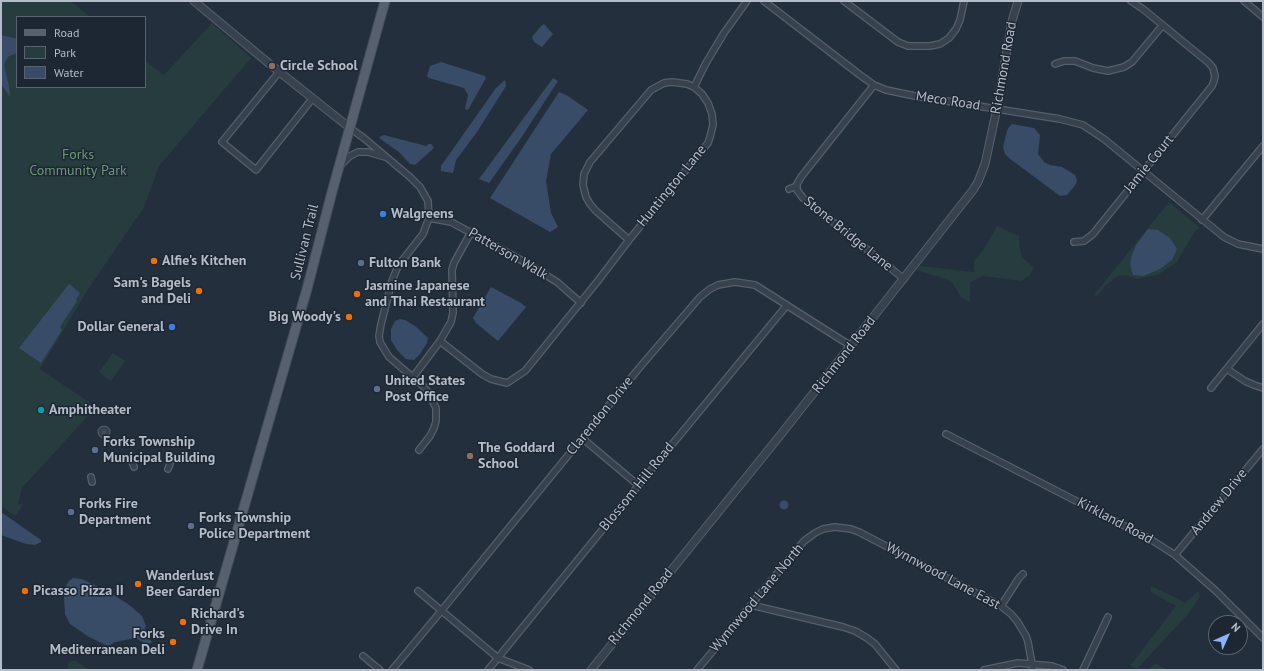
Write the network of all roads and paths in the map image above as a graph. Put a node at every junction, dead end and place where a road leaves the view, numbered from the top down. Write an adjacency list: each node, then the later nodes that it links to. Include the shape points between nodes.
1 (194, 1): 13 (street)
2 (385, 1): 18 (main road, Sullivan Trail)
3 (747, 1): 15 (street, via 706,62)
4 (764, 1): 14 (street, Meco Road)
5 (844, 1): 6 (street, via 898,42 908,46 930,46 940,44 956,29)
6 (964, 1)
7 (1018, 1): 17 (street, Richmond Road, via 1012,20)
8 (1131, 1): 11 (street)
9 (1244, 1): 10 (street)
10 (1263, 17)
11 (1162, 26): 12 (street, via 1132,62 1124,67 1108,71 1075,61); 22 (street, Jamie Court, via 1209,63 1215,76 1212,86)
12 (1055, 64)
13 (279, 72): 16 (street); 16 (street, via 222,142 256,170)
14 (874, 85): 17 (street, Meco Road, via 915,96); 23 (street, Stone Bridge Lane, via 801,177)
15 (694, 87): 28 (street, Huntington Lane, via 708,103 712,114 713,125 708,143); 28 (street, Huntington Lane, via 672,82 651,90 590,162 584,174 583,186 590,204)
16 (312, 99): 18 (street)
17 (997, 108): 22 (street, Meco Road, via 1083,125); 31 (street, Richmond Road, via 985,164 978,182)
18 (350, 128): 20 (street); 21 (main road, Sullivan Trail)
19 (1263, 147): 26 (street)
20 (389, 158): 21 (street, via 358,152); 25 (street, via 420,187 428,201)
21 (339, 167): 58 (main road, Sullivan Trail, via 308,289)
22 (1143, 171): 26 (street, Meco Road); 29 (street, Jamie Court, via 1093,234 1084,241)
23 (797, 186): 24 (street, Stone Bridge Lane); 31 (street, Stone Bridge Lane, via 803,198)
24 (789, 188)
25 (429, 218): 27 (street, Patterson Walk, via 451,222); 38 (street, via 423,234 398,266 379,336 389,357)
26 (1202, 220): 30 (street, Meco Road, via 1238,244)
27 (471, 232): 32 (street, Patterson Walk, via 548,276); 35 (street, via 452,270 451,322)
28 (629, 240): 32 (street, Huntington Lane)
29 (1074, 242)
30 (1263, 249)
31 (904, 279): 36 (street, Richmond Road)
32 (581, 303): 35 (street, Huntington Lane, via 525,372 507,384 482,374)
33 (787, 305): 36 (street, Clarendon Drive); 42 (street, Clarendon Drive, via 755,285 735,282 710,289 700,297); 45 (street, Blossom Hill Road)
34 (1263, 324): 37 (street)
35 (440, 341): 38 (street)
36 (851, 346): 63 (street, Richmond Road)
37 (1227, 368): 39 (street); 40 (street, via 1245,381)
38 (413, 377): 44 (street, via 428,392 436,408 434,428)
39 (1211, 388)
40 (1263, 388)
41 (946, 434): 47 (street, Kirkland Road, via 1150,539)
42 (582, 438): 45 (street); 52 (street, Clarendon Drive)
43 (1263, 449): 47 (street, Andrew Drive)
44 (419, 450)
45 (638, 485): 56 (street, Blossom Hill Road)
46 (845, 528): 50 (street, Wynnwood Lane North, via 823,529 804,540); 51 (street, Wynnwood Lane East, via 859,532)
47 (1175, 555): 54 (street, Kirkland Road, via 1224,598)
48 (1023, 574): 51 (street)
49 (418, 591): 52 (street)
50 (751, 605): 64 (street, Wynnwood Lane North); 65 (street, via 855,631 875,644)
51 (1001, 606): 57 (street, Wynnwood Lane East, via 1012,614 1026,636)
52 (442, 610): 56 (street); 60 (street, Clarendon Drive)
53 (1108, 617): 68 (street)
54 (1263, 638)
55 (363, 656): 59 (street)
56 (498, 658): 61 (street, Blossom Hill Road); 62 (street)
57 (1032, 667): 66 (street, via 1018,663); 67 (street, via 1052,666)
58 (197, 670)
59 (380, 670)
60 (392, 670)
61 (488, 670)
62 (529, 670)
63 (591, 670)
64 (697, 670)
65 (896, 670)
66 (984, 670)
67 (1063, 670)
68 (1083, 670)

